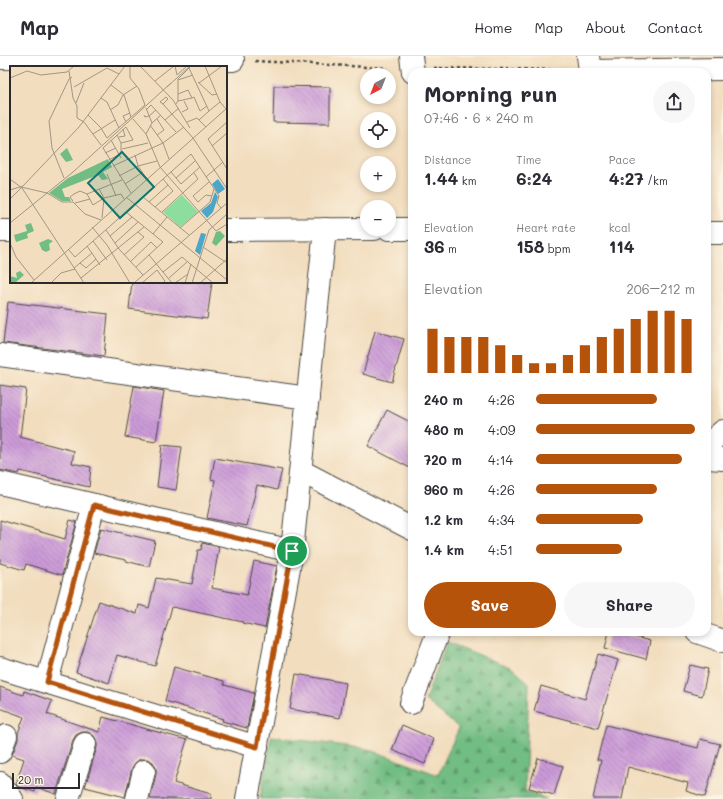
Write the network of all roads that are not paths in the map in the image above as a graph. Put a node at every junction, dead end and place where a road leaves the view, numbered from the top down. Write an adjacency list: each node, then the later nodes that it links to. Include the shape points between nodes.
1 (410, 56): 5 (street)
2 (0, 58): 3 (street)
3 (233, 58)
4 (589, 63): 6 (street)
5 (421, 68)
6 (701, 68)
7 (711, 68): 8 (street)
8 (723, 69)
9 (325, 229): 10 (street); 13 (street); 17 (street)
10 (360, 229)
11 (396, 229): 12 (street)
12 (408, 229)
13 (227, 230)
14 (711, 233): 15 (street)
15 (723, 233)
16 (0, 355): 17 (street)
17 (308, 398): 22 (street)
18 (723, 431): 19 (street)
19 (711, 442)
20 (711, 458): 21 (street)
21 (723, 459)
22 (300, 470): 25 (street); 26 (street)
23 (0, 483): 24 (street)
24 (94, 505): 26 (street); 31 (street)
25 (408, 527)
26 (292, 551): 34 (street)
27 (436, 636): 32 (street)
28 (709, 636): 29 (street)
29 (723, 641)
30 (0, 668): 31 (street)
31 (47, 682): 34 (street)
32 (411, 703)
33 (85, 744): 38 (street)
34 (257, 747): 40 (street)
35 (144, 771): 39 (street)
36 (0, 783): 37 (street)
37 (12, 799)
38 (68, 799)
39 (137, 799)
40 (247, 799)

